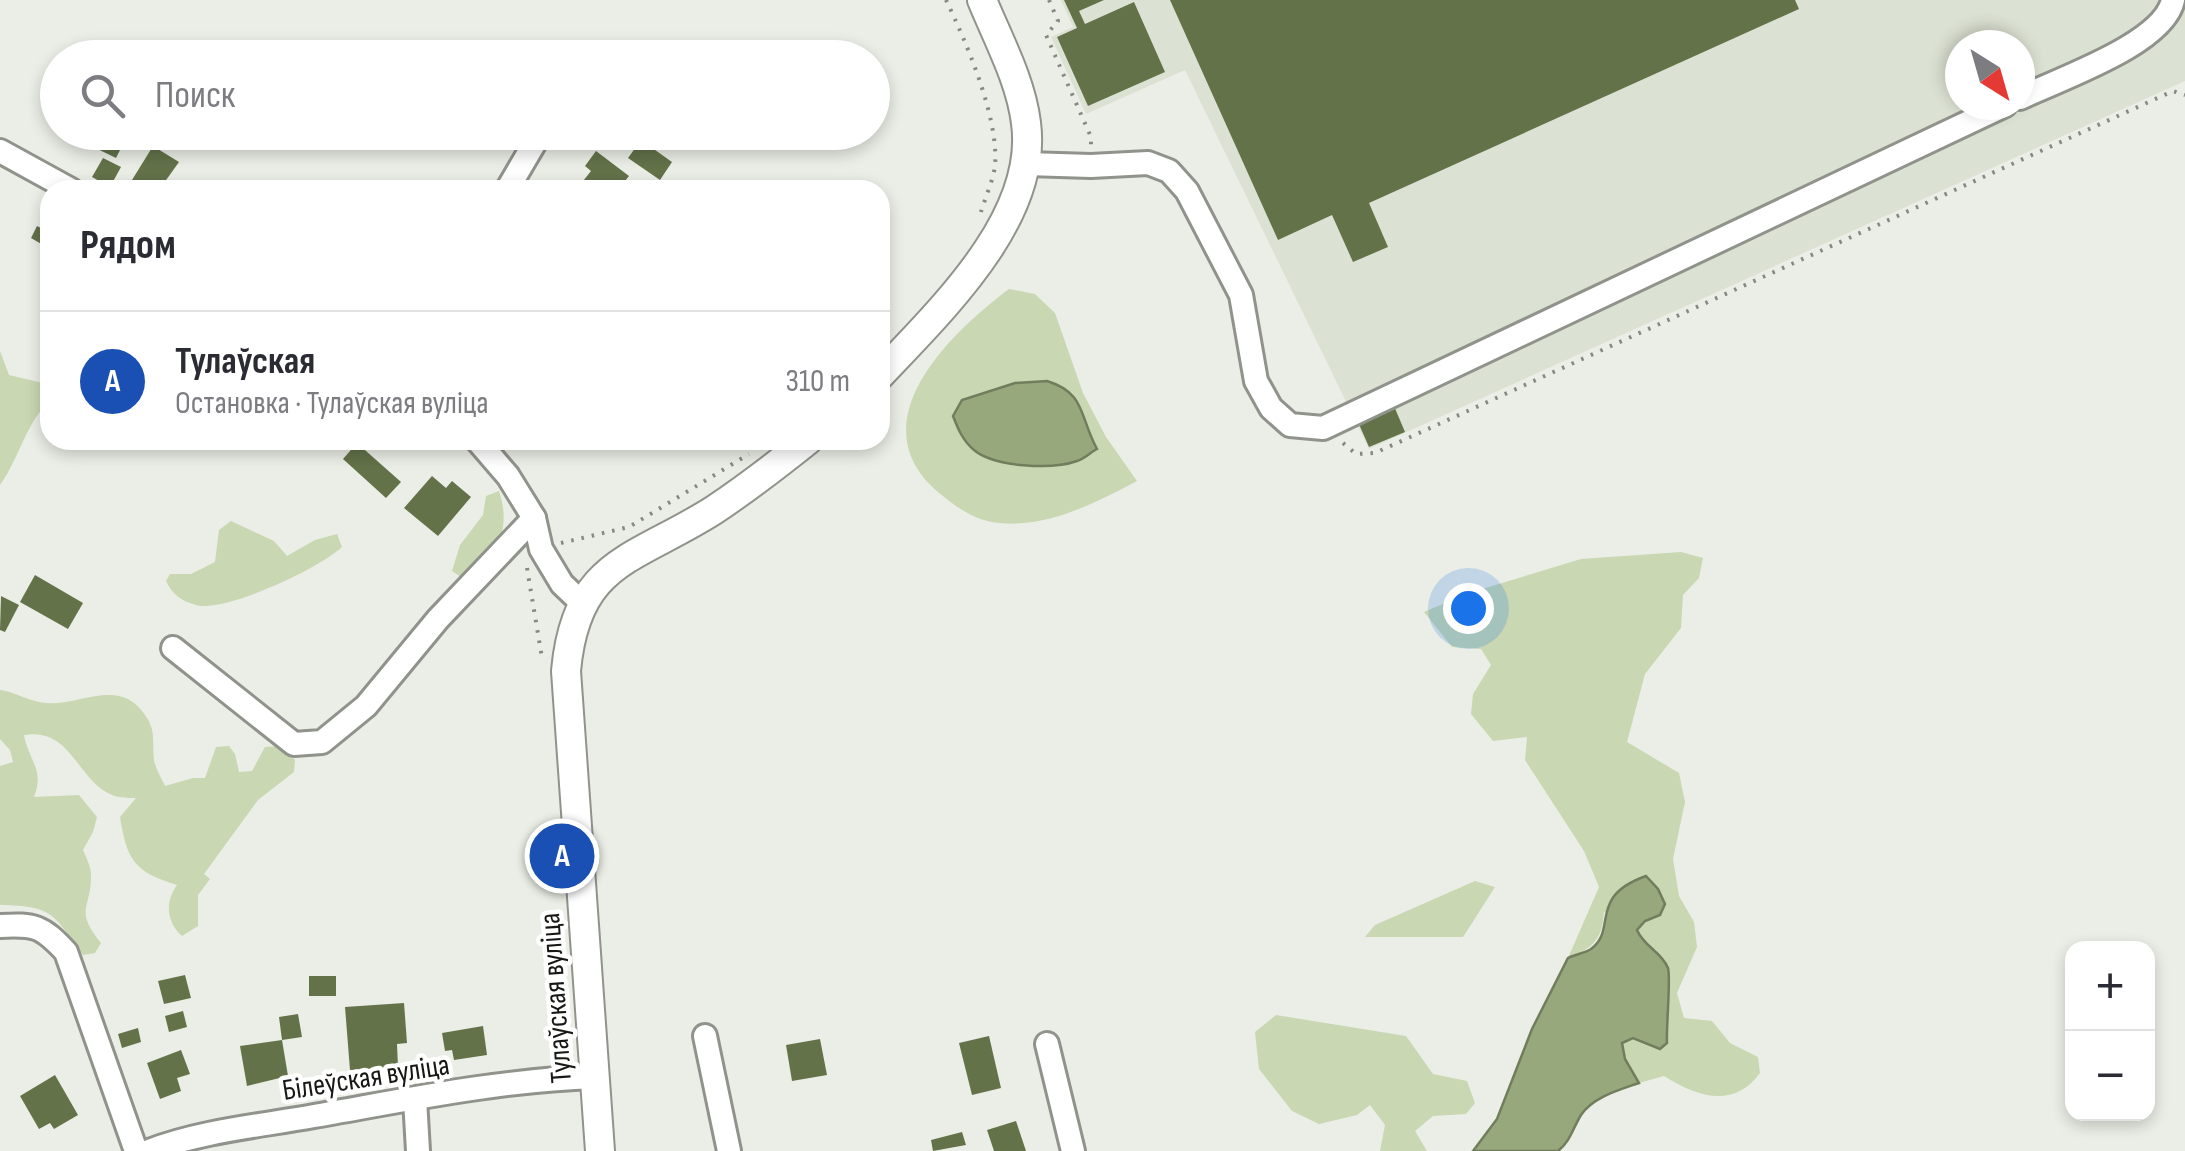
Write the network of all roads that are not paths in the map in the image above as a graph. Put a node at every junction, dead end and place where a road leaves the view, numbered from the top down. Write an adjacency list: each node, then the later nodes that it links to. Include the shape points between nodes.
1 (982, 0): 7 (main road, via 1018,88)
2 (2173, 0): 3 (street, via 2170,13 2136,43)
3 (2035, 91)
4 (1972, 120): 7 (street, via 1324,428 1290,425 1272,408 1256,381 1241,295 1187,191 1169,171 1148,163)
5 (530, 150): 9 (street)
6 (0, 151): 8 (street)
7 (1027, 164): 10 (main road, via 1005,222)
8 (53, 180)
9 (513, 180)
10 (890, 364)
11 (485, 450): 13 (street)
12 (794, 450): 14 (main road, via 712,511 620,561)
13 (534, 518): 14 (street, via 541,549); 15 (street, via 366,706 322,742 294,744)
14 (583, 604): 19 (main road, Тулаўская вуліца, via 569,638 566,671)
15 (173, 648)
16 (0, 926): 21 (street, via 30,924 66,952)
17 (705, 1036): 25 (street)
18 (1048, 1044): 26 (street)
19 (595, 1077): 20 (street, Білеўская вуліца); 24 (main road, Тулаўская вуліца)
20 (415, 1098): 22 (street, Білеўская вуліца); 23 (street)
21 (136, 1151)
22 (149, 1151)
23 (418, 1151)
24 (600, 1151)
25 (729, 1151)
26 (1073, 1151)

